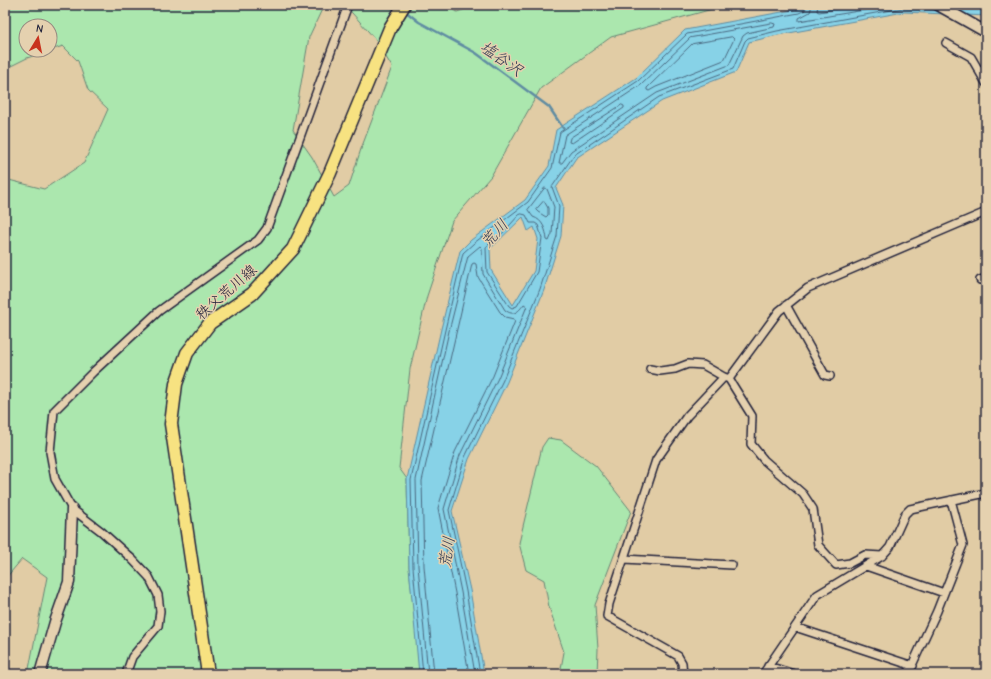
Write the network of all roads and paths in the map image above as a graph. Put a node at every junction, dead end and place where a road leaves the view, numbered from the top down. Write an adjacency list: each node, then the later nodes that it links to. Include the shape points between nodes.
1 (348, 5): 14 (street, via 267,228 258,240 159,311 54,411 50,452 55,479)
2 (404, 5): 25 (main road, 秩父荒川線, via 390,28 330,173 293,249 252,294 210,324 187,353 176,384 171,424)
3 (938, 5): 4 (street)
4 (986, 32)
5 (946, 43): 6 (street, via 971,57)
6 (986, 83)
7 (986, 212): 8 (street, via 808,288)
8 (786, 305): 10 (street, via 825,375); 11 (street)
9 (650, 369): 11 (street, via 660,371 688,364 703,365)
10 (830, 376)
11 (726, 378): 15 (street, via 752,416 752,444 764,460 803,494 813,509 818,545 836,565 850,563 865,555); 16 (street, via 687,416 656,460)
12 (986, 493): 13 (street)
13 (951, 500): 15 (street, via 910,509 904,514 890,547); 19 (street, via 963,545)
14 (72, 509): 23 (street, via 69,582); 24 (street, via 132,559 149,577 158,595 158,626 132,657)
15 (882, 556): 18 (street)
16 (624, 559): 17 (street); 26 (street, via 609,604 608,616 678,656)
17 (732, 565)
18 (866, 566): 19 (street); 20 (street, via 817,595)
19 (944, 592): 22 (street)
20 (795, 627): 21 (street); 22 (street)
21 (768, 666): 27 (street); 28 (street)
22 (913, 666): 29 (street)
23 (40, 674)
24 (126, 674)
25 (208, 674)
26 (683, 674)
27 (763, 674)
28 (794, 674)
29 (908, 674)

